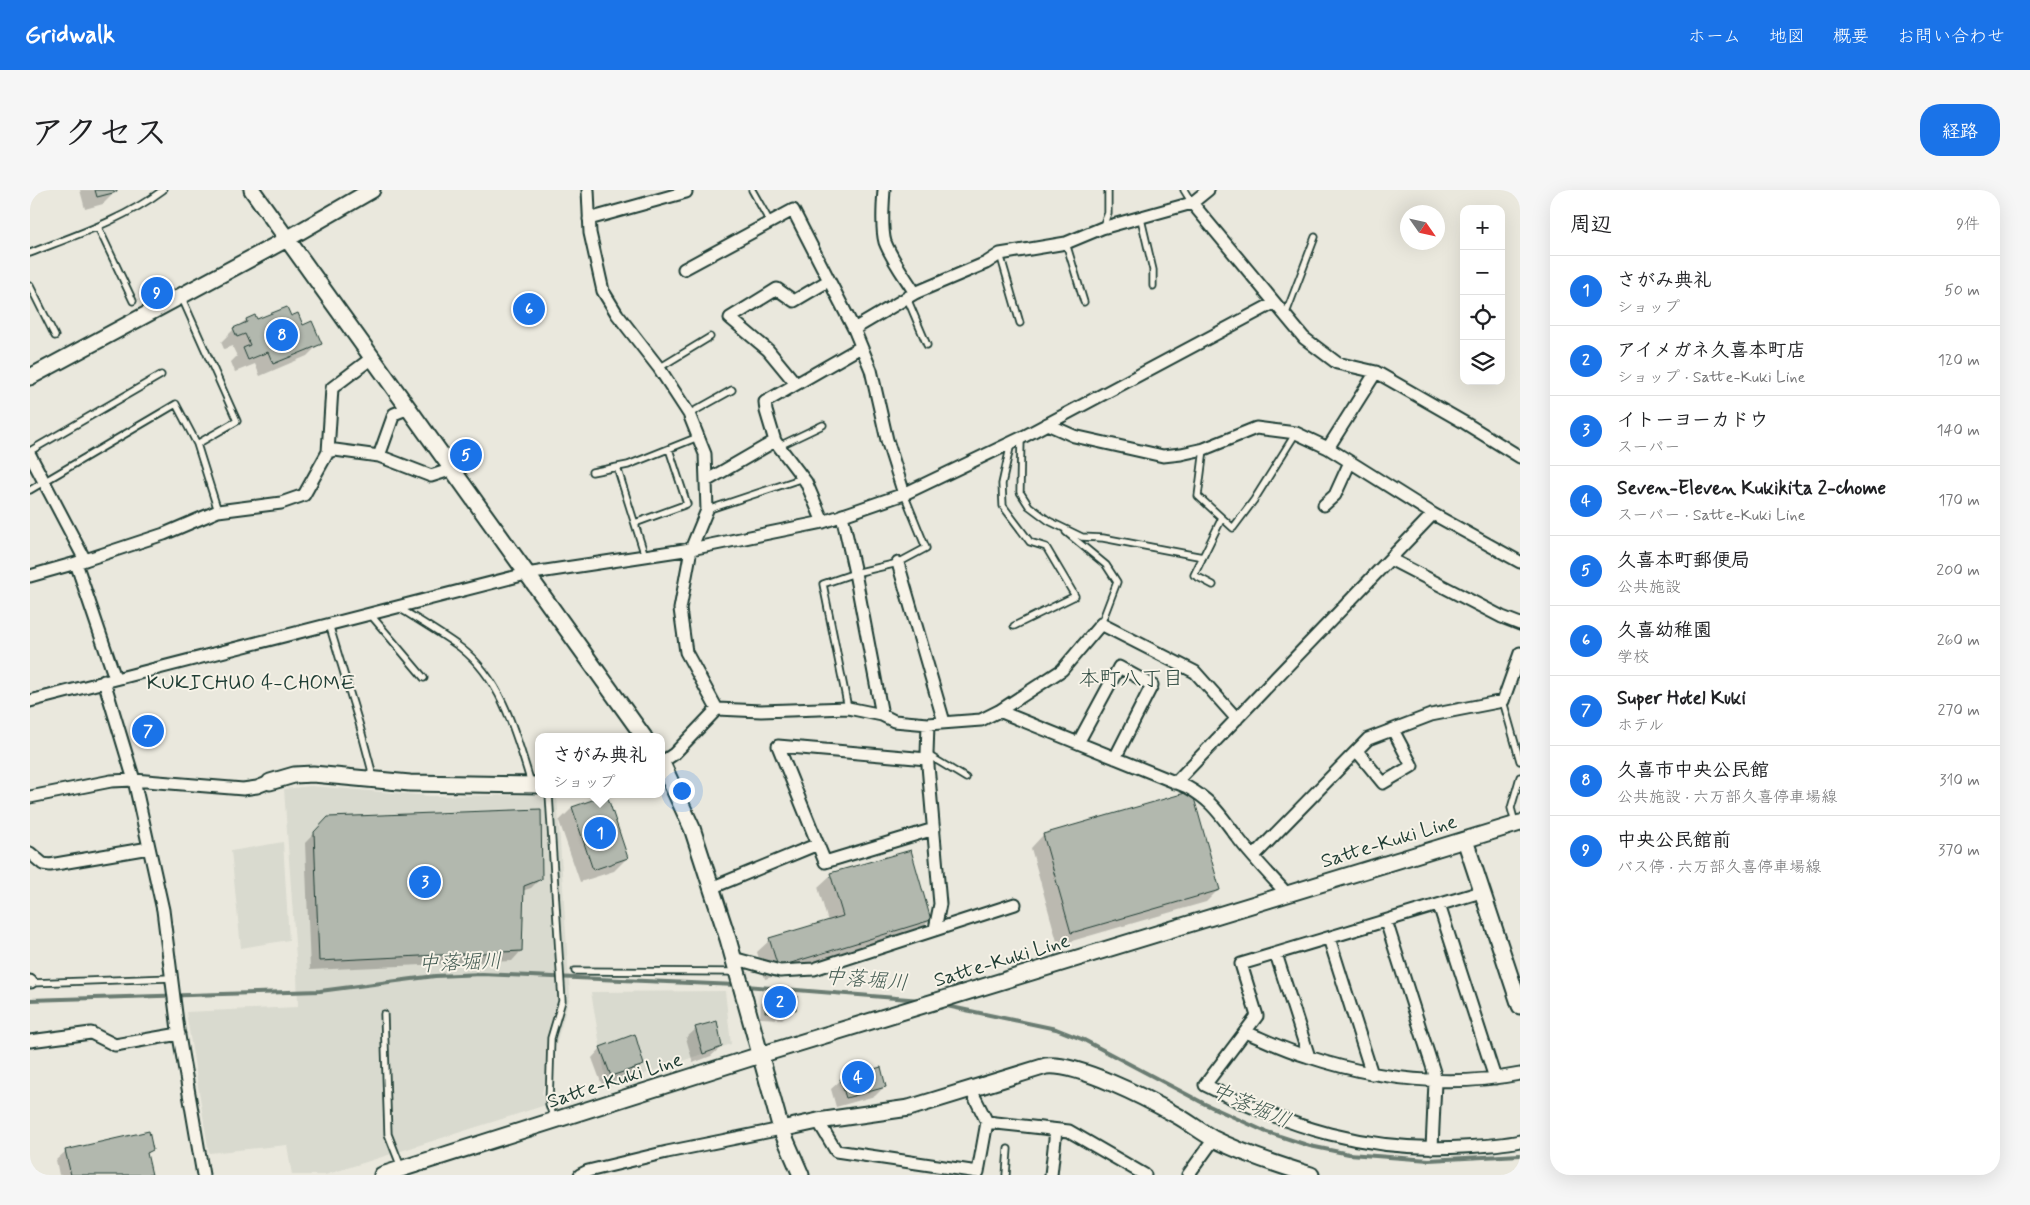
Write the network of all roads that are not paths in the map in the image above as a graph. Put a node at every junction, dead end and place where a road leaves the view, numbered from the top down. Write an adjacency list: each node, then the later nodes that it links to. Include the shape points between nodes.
1 (162, 190): 15 (lane, via 141,206)
2 (252, 190): 18 (street)
3 (372, 190): 18 (street)
4 (588, 190): 12 (street)
5 (686, 190): 12 (street)
6 (752, 190): 14 (lane)
7 (884, 190): 27 (street, via 885,240)
8 (1108, 190): 16 (lane, via 1108,213)
9 (1184, 190): 11 (lane)
10 (1208, 190): 11 (street)
11 (1192, 203): 13 (street); 30 (street)
12 (589, 219): 39 (street, via 603,291)
13 (1141, 219): 16 (street); 25 (lane, via 1153,270)
14 (770, 222): 22 (street); 23 (street, via 792,210)
15 (98, 227): 20 (lane); 28 (lane)
16 (1102, 228): 19 (street)
17 (1315, 237): 31 (lane)
18 (287, 239): 26 (street); 38 (street)
19 (1066, 243): 21 (street); 29 (lane)
20 (30, 253)
21 (1000, 254): 27 (street); 32 (lane)
22 (684, 269)
23 (828, 281): 33 (street); 43 (street, via 794,301 777,289 730,318 768,350)
24 (30, 286): 34 (lane)
25 (1153, 286)
26 (181, 296): 42 (street); 52 (lane, via 236,421)
27 (911, 296): 33 (street); 36 (lane)
28 (133, 301)
29 (1084, 302)
30 (1274, 303): 31 (street); 47 (street)
31 (1285, 316): 40 (street, via 1304,338 1337,363)
32 (1020, 324)
33 (854, 329): 37 (street)
34 (54, 336)
35 (710, 337): 39 (lane)
36 (927, 345)
37 (861, 347): 43 (street); 70 (street, via 871,370 887,440)
38 (373, 358): 45 (street); 58 (street, via 332,388)
39 (659, 368): 46 (street)
40 (1376, 372): 54 (street); 61 (street)
41 (161, 375): 57 (lane)
42 (30, 377)
43 (796, 384): 53 (street, via 765,402)
44 (732, 390): 46 (lane)
45 (410, 408): 60 (street, via 394,414); 64 (street)
46 (689, 414): 50 (street)
47 (1047, 424): 51 (street); 56 (street, via 1074,436 1163,456)
48 (823, 425): 53 (lane)
49 (1296, 433): 54 (street); 56 (street, via 1256,428); 76 (lane, via 1233,528)
50 (698, 437): 55 (lane); 67 (street, via 705,454)
51 (1016, 440): 70 (street); 79 (lane, via 1020,492 1029,506); 96 (lane, via 1002,484 1003,506 1030,542 1046,547 1075,596)
52 (197, 444): 68 (lane, via 176,404); 73 (lane)
53 (777, 444): 66 (street); 67 (street)
54 (1328, 448): 62 (street)
55 (669, 449): 63 (lane); 78 (lane, via 687,504)
56 (1204, 449): 76 (lane, via 1198,496)
57 (30, 451)
58 (328, 452): 60 (street, via 335,450); 73 (street, via 304,495 281,503)
59 (30, 455): 68 (street)
60 (379, 456): 64 (street, via 431,476)
61 (1520, 456)
62 (1350, 462): 71 (street, via 1335,495); 74 (street)
63 (617, 467): 65 (lane); 78 (lane)
64 (453, 470): 88 (street)
65 (592, 472)
66 (803, 478): 72 (lane); 77 (street)
67 (706, 481): 72 (street)
68 (45, 483): 69 (lane); 84 (street)
69 (30, 490)
70 (904, 494): 75 (street); 86 (lane, via 926,548)
71 (1324, 506)
72 (707, 510): 80 (street)
73 (218, 511): 84 (street, via 164,534)
74 (1432, 514): 83 (street); 85 (street)
75 (842, 515): 77 (street); 87 (street)
76 (1222, 518): 82 (lane)
77 (823, 522): 80 (street)
78 (635, 523): 81 (lane)
79 (1059, 526): 82 (lane, via 1082,537); 94 (lane, via 1106,565 1117,582)
80 (691, 549): 81 (street); 103 (street, via 680,609 686,652)
81 (645, 556): 88 (street)
82 (1203, 557): 90 (lane, via 1194,575)
83 (1390, 559): 95 (street); 106 (street)
84 (80, 562): 89 (street); 99 (street)
85 (1520, 562)
86 (898, 563): 87 (lane); 107 (street)
87 (855, 573): 102 (lane, via 823,584); 105 (street)
88 (526, 574): 91 (street); 110 (street)
89 (30, 576)
90 (1213, 584)
91 (398, 607): 92 (street); 124 (lane, via 462,649 489,678 511,718)
92 (370, 614): 93 (street); 98 (lane)
93 (330, 624): 99 (street); 120 (lane)
94 (1100, 624): 104 (street, via 1062,670); 106 (street, via 1195,672)
95 (1520, 624)
96 (1014, 626)
97 (1520, 653): 101 (street)
98 (424, 678)
99 (109, 680): 100 (street); 121 (street)
100 (30, 701)
101 (1503, 701): 109 (street, via 1431,715); 116 (lane)
102 (848, 708): 103 (street); 105 (street)
103 (717, 709): 115 (street)
104 (999, 711): 107 (street, via 981,720); 111 (street)
105 (882, 715): 108 (street, via 894,721)
106 (1237, 719): 123 (street)
107 (944, 722): 108 (street)
108 (928, 724): 113 (street)
109 (1393, 730): 112 (street, via 1368,739); 112 (street, via 1412,766 1383,783)
110 (641, 733)
111 (1078, 743): 114 (street); 114 (street, via 1119,667 1152,685)
112 (1357, 751): 133 (street)
113 (927, 757): 119 (lane); 128 (street); 130 (street, via 778,746)
114 (1115, 758): 123 (street)
115 (665, 760)
116 (1520, 762)
117 (665, 769): 134 (street, via 692,828)
118 (1520, 777): 127 (lane, via 1511,808)
119 (966, 778)
120 (372, 779): 122 (street, via 313,774); 124 (street, via 410,783)
121 (134, 780): 122 (street, via 243,790); 125 (street, via 111,781); 131 (street)
122 (270, 782)
123 (1175, 783): 133 (street, via 1200,794 1217,808)
124 (535, 785)
125 (30, 797)
126 (549, 798): 161 (lane, via 562,1001 551,1038 550,1104)
127 (1518, 824): 129 (street, Satte-Kuki Line)
128 (934, 829): 130 (street, via 825,862); 140 (street, via 940,904)
129 (1465, 840): 135 (street); 136 (street, Satte-Kuki Line)
130 (818, 844): 134 (street)
131 (149, 848): 132 (street, via 50,865 43,864); 147 (street, via 164,910)
132 (30, 853)
133 (1254, 856): 136 (street)
134 (711, 888): 143 (street)
135 (1481, 892): 138 (street); 145 (street)
136 (1287, 894): 153 (street, Satte-Kuki Line)
137 (1015, 904): 140 (street)
138 (1439, 904): 139 (street); 157 (street)
139 (1386, 921): 141 (street); 158 (street)
140 (935, 929): 143 (street, via 814,969 780,971)
141 (1329, 938): 142 (street); 155 (street)
142 (1276, 954): 150 (street, via 1241,964 1257,1016); 154 (street)
143 (735, 965): 144 (lane); 153 (street)
144 (575, 972)
145 (1515, 973): 148 (street)
146 (30, 982): 147 (lane)
147 (172, 982): 151 (street)
148 (1520, 1006)
149 (384, 1014): 169 (lane, via 388,1134)
150 (1246, 1032): 154 (street); 167 (street, via 1205,1085 1247,1106 1325,1134 1376,1144)
151 (179, 1034): 152 (street, via 114,1045 90,1033); 172 (street)
152 (30, 1041)
153 (760, 1055): 161 (street, Satte-Kuki Line); 163 (street)
154 (1309, 1057): 155 (street)
155 (1372, 1074): 158 (street)
156 (1520, 1074): 157 (street)
157 (1495, 1078): 158 (street)
158 (1435, 1082): 167 (street)
159 (970, 1088): 160 (street, via 909,1108); 162 (street); 165 (street, via 1058,1065 1131,1092 1175,1114)
160 (818, 1121): 162 (street, via 836,1151 978,1172); 163 (street)
161 (554, 1122): 169 (street, Satte-Kuki Line)
162 (987, 1122): 164 (street)
163 (781, 1129): 170 (street, via 666,1152); 171 (street)
164 (1056, 1130): 175 (street); 176 (street, via 1068,1131)
165 (1214, 1139): 177 (street); 178 (street)
166 (1520, 1141): 167 (street)
167 (1432, 1148)
168 (1008, 1149): 174 (lane)
169 (401, 1169): 173 (street, Satte-Kuki Line)
170 (586, 1174)
171 (804, 1174)
172 (203, 1175)
173 (382, 1175)
174 (1006, 1175)
175 (1051, 1175)
176 (1145, 1175)
177 (1188, 1175)
178 (1310, 1175)

